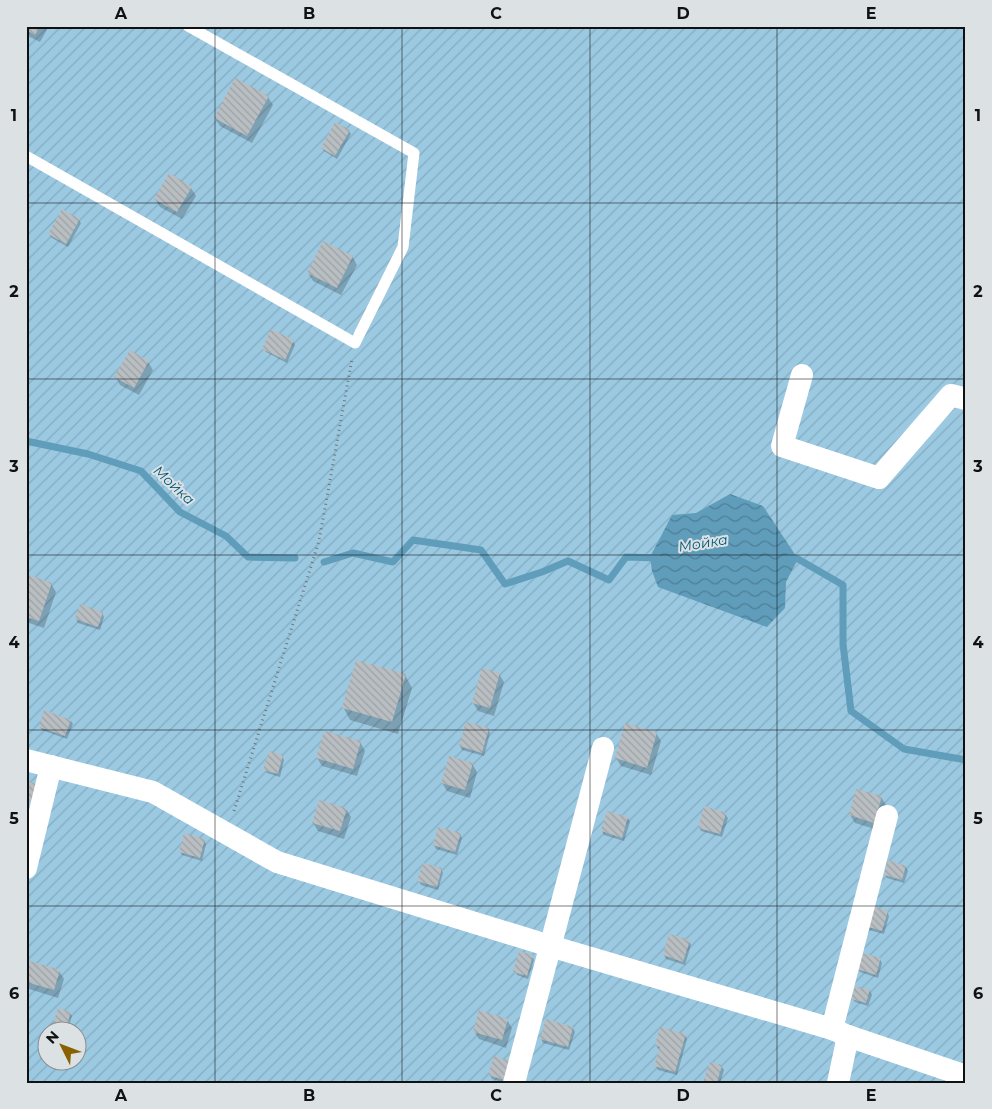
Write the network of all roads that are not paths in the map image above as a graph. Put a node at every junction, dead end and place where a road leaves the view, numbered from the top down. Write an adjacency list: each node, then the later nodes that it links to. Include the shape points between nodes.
1 (188, 26): 2 (lane, via 414,153 403,247 355,343)
2 (26, 156)
3 (802, 375): 4 (street, via 782,446 879,478 951,395)
4 (966, 399)
5 (603, 748): 10 (street)
6 (26, 760): 7 (street)
7 (52, 766): 9 (street); 10 (street, via 153,792 277,862)
8 (887, 816): 11 (street)
9 (26, 868)
10 (550, 946): 11 (street); 13 (street)
11 (840, 1033): 12 (street); 14 (street)
12 (966, 1076)
13 (514, 1083)
14 (838, 1083)

